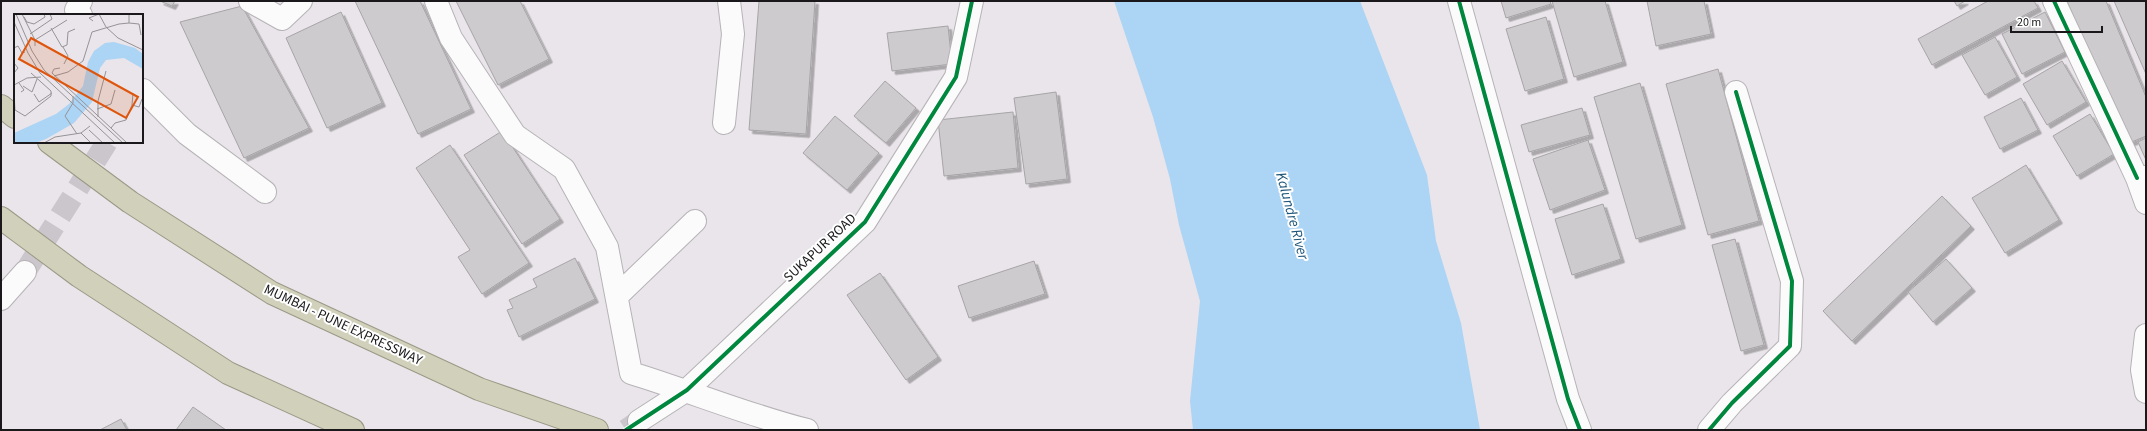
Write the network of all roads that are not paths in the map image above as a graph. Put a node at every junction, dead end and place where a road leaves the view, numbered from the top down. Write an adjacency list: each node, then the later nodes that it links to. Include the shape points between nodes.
1 (250, 1): 2 (street, via 282,19)
2 (301, 1)
3 (436, 1): 20 (street, via 451,38 515,134 564,169 607,247)
4 (730, 1): 12 (street, via 733,34)
5 (972, 1): 23 (street, SUKAPUR ROAD, via 956,77 864,222)
6 (1459, 1): 29 (street, via 1568,399)
7 (2054, 1): 14 (street)
8 (143, 91): 15 (street, via 187,134)
9 (1736, 92): 30 (street, via 1792,281 1790,346 1732,403)
10 (1, 106): 11 (highway)
11 (14, 115)
12 (724, 123)
13 (50, 143): 27 (highway, MUMBAI - PUNE EXPRESSWAY, via 130,202 272,293 479,389)
14 (2142, 177): 16 (street)
15 (265, 192)
16 (2146, 203)
17 (1, 218): 26 (highway, via 78,276 228,373)
18 (695, 222): 20 (street)
19 (25, 272): 21 (street)
20 (617, 296): 23 (street, via 631,372)
21 (1, 299)
22 (2146, 334): 24 (street, via 2142,370)
23 (688, 390): 25 (street, SUKAPUR ROAD); 28 (street, via 769,420)
24 (2146, 392)
25 (639, 421)
26 (353, 430)
27 (597, 430)
28 (807, 430)
29 (1580, 430)
30 (1709, 430)

